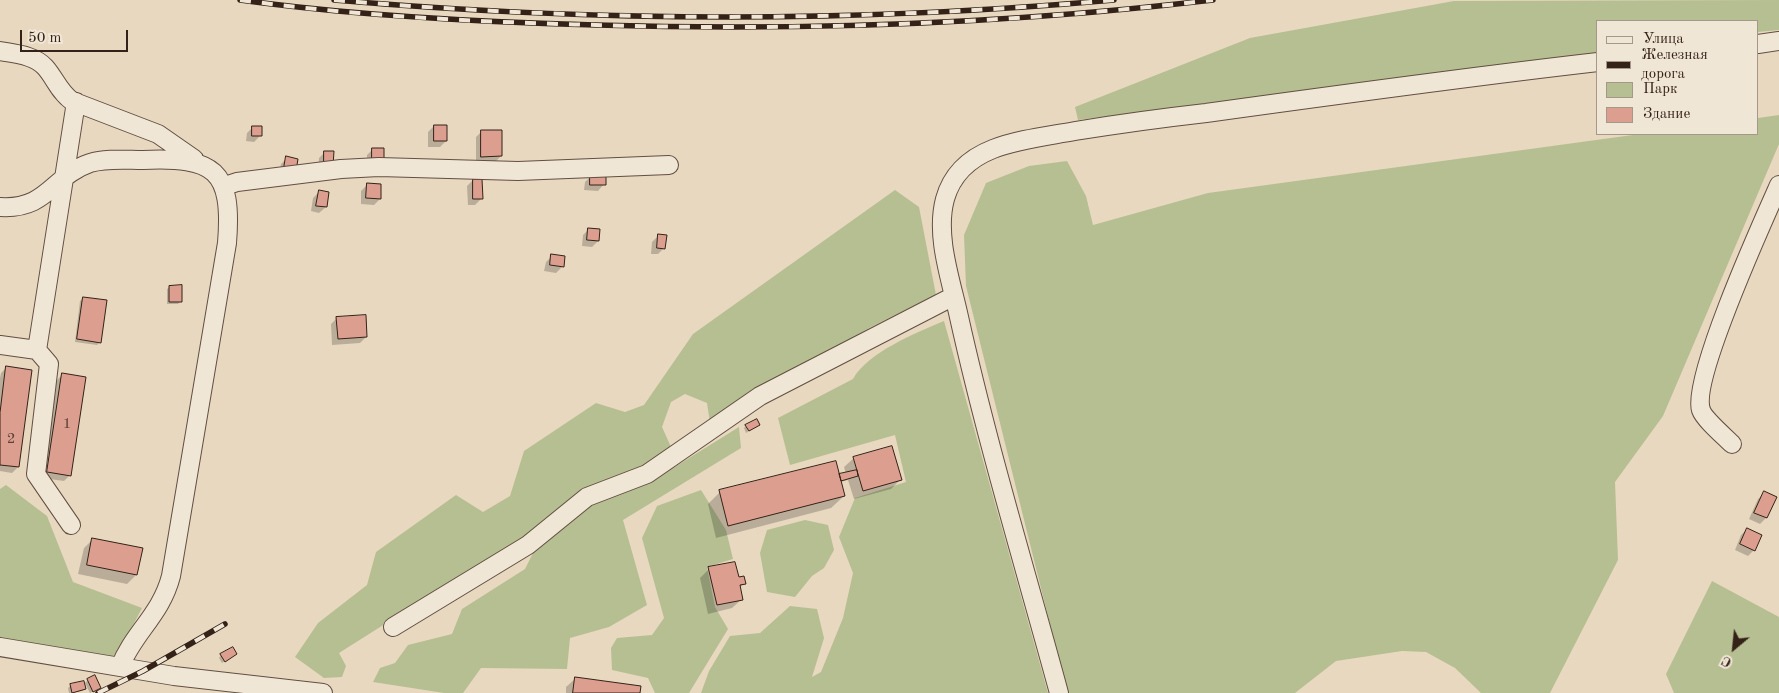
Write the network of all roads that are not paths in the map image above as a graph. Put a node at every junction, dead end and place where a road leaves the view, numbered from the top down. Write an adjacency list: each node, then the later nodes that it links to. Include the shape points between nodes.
1 (1779, 41): 2 (street)
2 (1759, 44)
3 (0, 51): 5 (street, via 26,56 45,66 65,96)
4 (1596, 62): 12 (street, via 1091,129 1024,140 991,150 956,175 945,200 942,227)
5 (76, 102): 7 (street, via 158,134); 8 (street)
6 (669, 165): 10 (street, via 518,171 341,169)
7 (203, 166): 8 (street, via 176,158 100,162 78,169); 10 (street, via 218,176)
8 (62, 182): 11 (street, via 36,202); 14 (street)
9 (1779, 185): 15 (street, via 1710,351 1700,391 1701,411)
10 (225, 186): 19 (street, via 229,202 228,243 171,576 159,608 124,656)
11 (0, 207)
12 (954, 296): 17 (street, via 760,396 647,474 587,497 528,545); 21 (street, via 970,368)
13 (0, 345): 14 (street)
14 (37, 350): 16 (street, via 49,364 36,474)
15 (1732, 444)
16 (71, 525)
17 (393, 627)
18 (0, 647): 19 (street)
19 (120, 667): 20 (street)
20 (323, 693)
21 (1059, 693)

